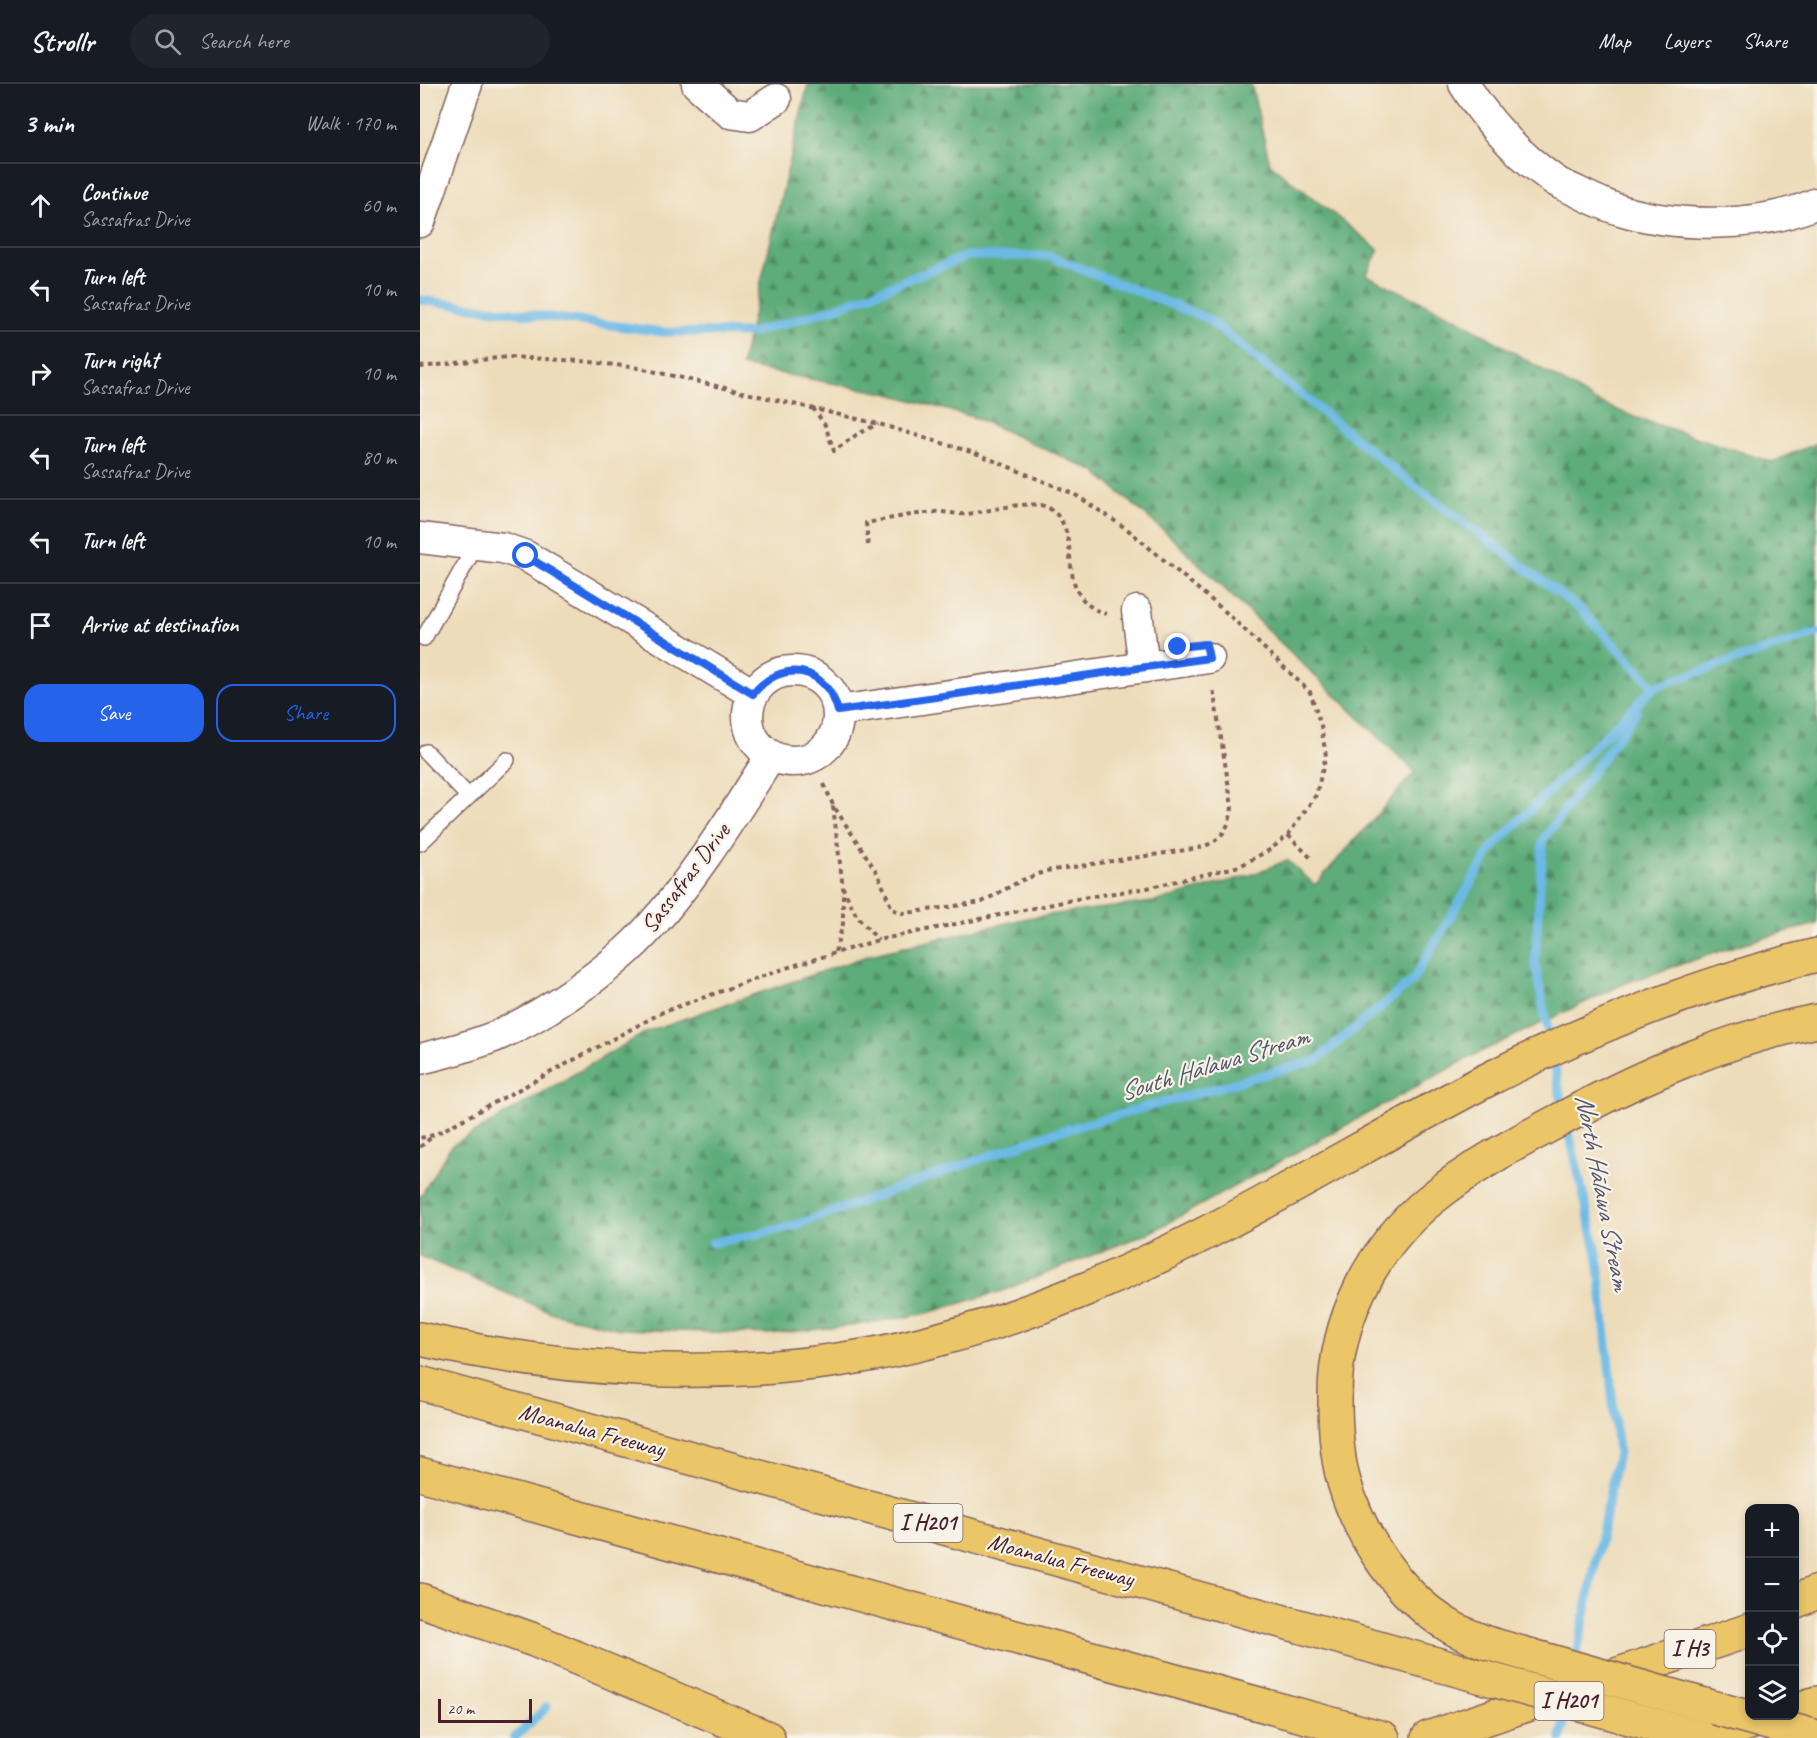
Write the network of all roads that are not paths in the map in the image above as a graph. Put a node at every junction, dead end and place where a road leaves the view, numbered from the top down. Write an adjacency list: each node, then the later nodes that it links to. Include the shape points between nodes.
1 (468, 84): 6 (street)
2 (697, 84): 4 (street, via 730,113 750,116)
3 (1464, 84): 5 (street, via 1522,155 1555,181 1619,210 1706,223 1749,220)
4 (776, 99)
5 (1817, 203)
6 (420, 222)
7 (420, 538): 8 (street)
8 (476, 544): 10 (lane); 13 (street, via 526,556)
9 (1137, 611): 12 (street)
10 (424, 638)
11 (1209, 658): 12 (street)
12 (1144, 667): 14 (street)
13 (753, 694): 14 (street, via 773,675 801,672 826,685); 16 (street, via 748,722 759,747)
14 (838, 711): 16 (street, via 833,738 818,753 798,761)
15 (426, 752): 18 (lane)
16 (771, 756): 22 (street, Sassafras Drive, via 671,903 610,964 541,1013 495,1036)
17 (507, 760): 18 (lane)
18 (468, 796): 19 (lane)
19 (420, 843)
20 (1817, 955): 23 (highway, via 1688,991 1599,1026 1484,1082 1166,1253 1010,1318 929,1342 856,1357 777,1366 630,1369 538,1360)
21 (1817, 1021): 37 (highway, bridge, via 1680,1061 1618,1089 1501,1151 1428,1202 1405,1224 1366,1274 1340,1341 1335,1381 1338,1463 1350,1502 1370,1542 1422,1607 1452,1628 1486,1643)
22 (420, 1059)
23 (420, 1339)
24 (420, 1383): 41 (highway, Moanalua Freeway / I H201, bridge)
25 (420, 1474): 39 (highway)
26 (1817, 1592): 28 (highway)
27 (420, 1600): 38 (highway, via 534,1640)
28 (1799, 1600)
29 (1817, 1608): 30 (highway)
30 (1799, 1613)
31 (1745, 1624): 33 (highway)
32 (1745, 1631): 33 (highway, I H3)
33 (1673, 1655): 40 (highway, I H3, bridge)
34 (1817, 1703): 35 (highway)
35 (1799, 1708)
36 (1761, 1720): 41 (highway)
37 (1817, 1737)
38 (768, 1738)
39 (1383, 1738)
40 (1428, 1738)
41 (1700, 1738)

